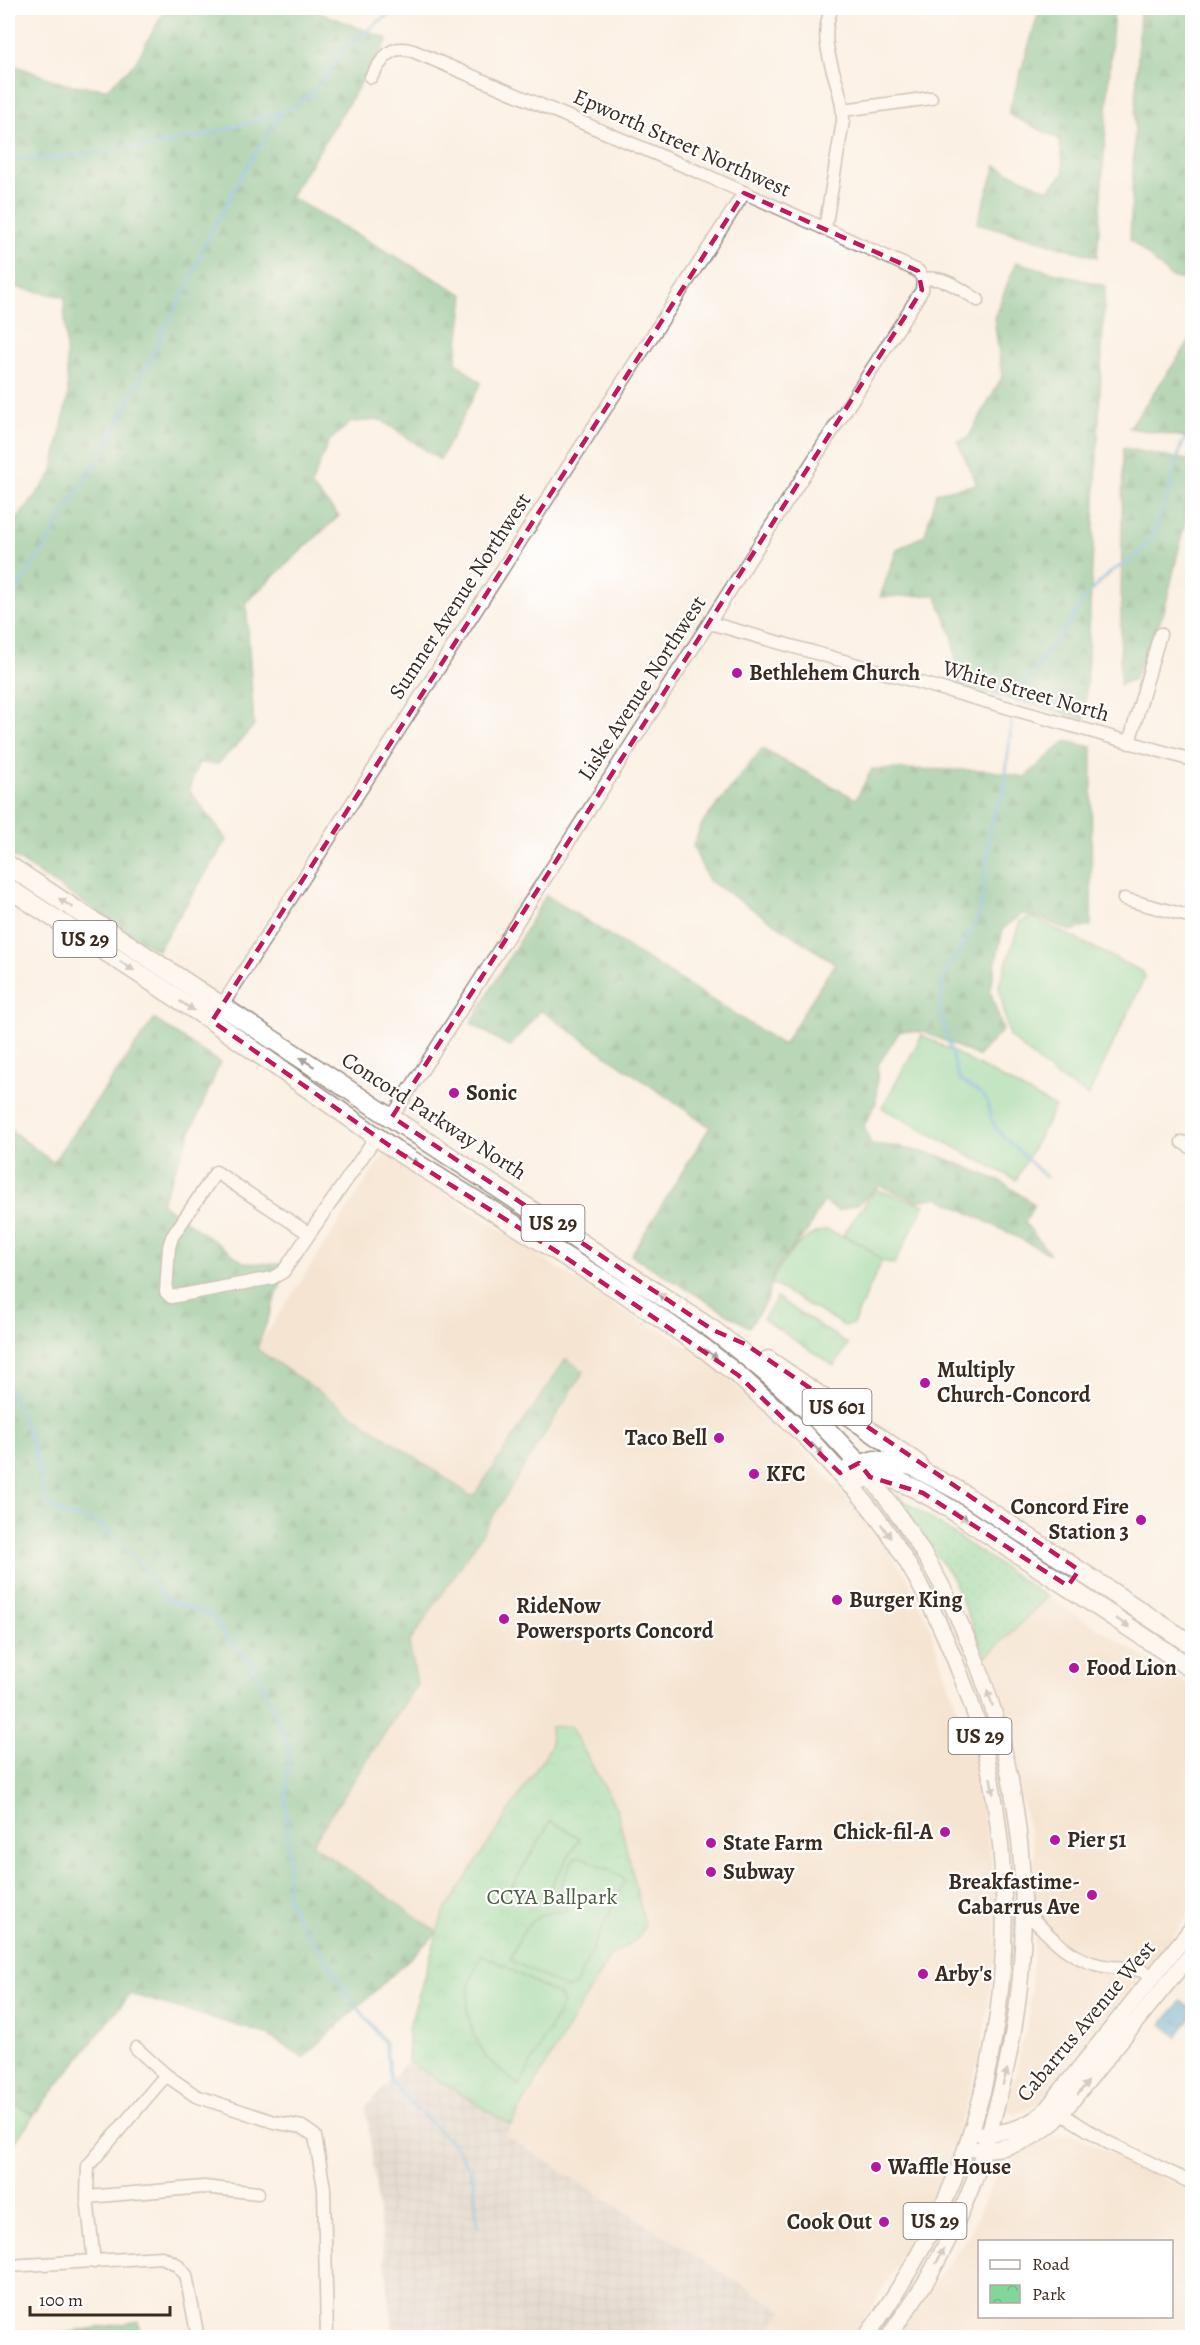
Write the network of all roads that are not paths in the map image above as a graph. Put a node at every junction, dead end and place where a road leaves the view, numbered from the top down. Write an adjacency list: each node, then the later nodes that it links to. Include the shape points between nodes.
1 (832, 8): 4 (street, via 825,35 826,50)
2 (371, 77): 5 (street, Epworth Street Northwest, via 384,56 403,48)
3 (931, 98): 4 (street)
4 (843, 110): 6 (street)
5 (744, 193): 6 (street, Epworth Street Northwest); 17 (street, Sumner Avenue Northwest)
6 (825, 229): 7 (street, Epworth Street Northwest, via 918,271)
7 (922, 279): 8 (street, Epworth Street Northwest, via 947,280); 9 (street, Liske Avenue Northwest, via 922,290)
8 (978, 300)
9 (710, 623): 11 (street, White Street North); 19 (street, Liske Avenue Northwest)
10 (1160, 634): 11 (street)
11 (1129, 743): 12 (street, White Street North)
12 (1192, 760)
13 (8, 865): 17 (highway, Concord Parkway North / US 29, one-way to 13)
14 (8, 888): 17 (highway, Concord Parkway North / US 29, one-way to 17)
15 (1125, 899): 16 (street)
16 (1192, 917)
17 (216, 1014): 18 (highway, Concord Parkway North / US 29); 19 (highway, Concord Parkway North / US 29, one-way to 17)
18 (299, 1081): 19 (highway, via 321,1085 380,1120); 20 (highway, Concord Parkway North / US 29)
19 (392, 1117): 21 (highway, Concord Parkway North / US 29)
20 (376, 1137): 21 (highway, via 386,1132 402,1139 469,1178); 22 (street); 24 (highway, Concord Parkway North / US 29, one-way to 24)
21 (516, 1199): 23 (highway, Concord Parkway North / US 29)
22 (308, 1233): 22 (street, via 216,1172 172,1237 166,1292 171,1297 272,1278 283,1272)
23 (593, 1250): 24 (highway); 25 (highway, Concord Parkway North / US 29, one-way to 23)
24 (583, 1267): 27 (highway, Concord Parkway North / US 29, one-way to 27, via 738,1375)
25 (713, 1330): 26 (highway, Concord Parkway North / US 29, via 794,1396); 28 (highway, US 601, via 745,1344)
26 (864, 1470): 27 (highway); 28 (highway, via 874,1460 912,1466); 30 (highway, one-way to 30, via 922,1493); 33 (main road, US 29, one-way to 26, via 1020,1839 1009,1770 994,1710 973,1651 921,1551)
27 (845, 1479): 46 (main road, US 29, one-way to 46, via 899,1552 941,1626 987,1757 1000,1832 1005,1925 997,2030)
28 (957, 1490): 29 (highway, US 601)
29 (1079, 1570): 30 (highway); 31 (highway, US 601)
30 (1068, 1586): 32 (highway, one-way to 32)
31 (1192, 1645)
32 (1192, 1669)
33 (1024, 1910): 35 (street); 36 (main road, US 29)
34 (1192, 1928): 40 (main road, Cabarrus Avenue West)
35 (1045, 1932): 36 (street); 40 (street, via 1086,1961 1134,1967)
36 (1024, 1935): 45 (main road, US 29, one-way to 36, via 1010,2054)
37 (1192, 1940): 39 (main road, via 1175,1963)
38 (1192, 1953): 39 (main road, Cabarrus Avenue West)
39 (1177, 1972): 41 (main road, Cabarrus Avenue West)
40 (1153, 1976): 41 (main road, via 1154,1987 1120,2031); 44 (main road, Cabarrus Avenue West)
41 (1120, 2043): 44 (main road, Cabarrus Avenue West, one-way to 41)
42 (136, 2048): 43 (street)
43 (166, 2075): 50 (street, via 88,2166); 54 (street, via 196,2096 274,2122 302,2127 315,2136 324,2188)
44 (1056, 2110): 45 (main road, Cabarrus Avenue West, via 1021,2127); 47 (main road, Cabarrus Avenue West, via 1045,2130 1027,2140); 48 (street, via 1107,2142)
45 (989, 2134): 46 (main road, Cabarrus Avenue West); 47 (main road, US 29)
46 (967, 2140): 47 (main road, Cabarrus Avenue West); 55 (main road, US 29, via 923,2245)
47 (984, 2150): 56 (main road, US 29, one-way to 47, via 929,2277 951,2235)
48 (1192, 2183)
49 (258, 2193): 50 (street, via 204,2187)
50 (87, 2197): 51 (street)
51 (94, 2262): 52 (street); 53 (street, via 162,2257 176,2264 186,2275)
52 (8, 2266)
53 (198, 2337)
54 (327, 2337)
55 (865, 2337)
56 (888, 2337)

